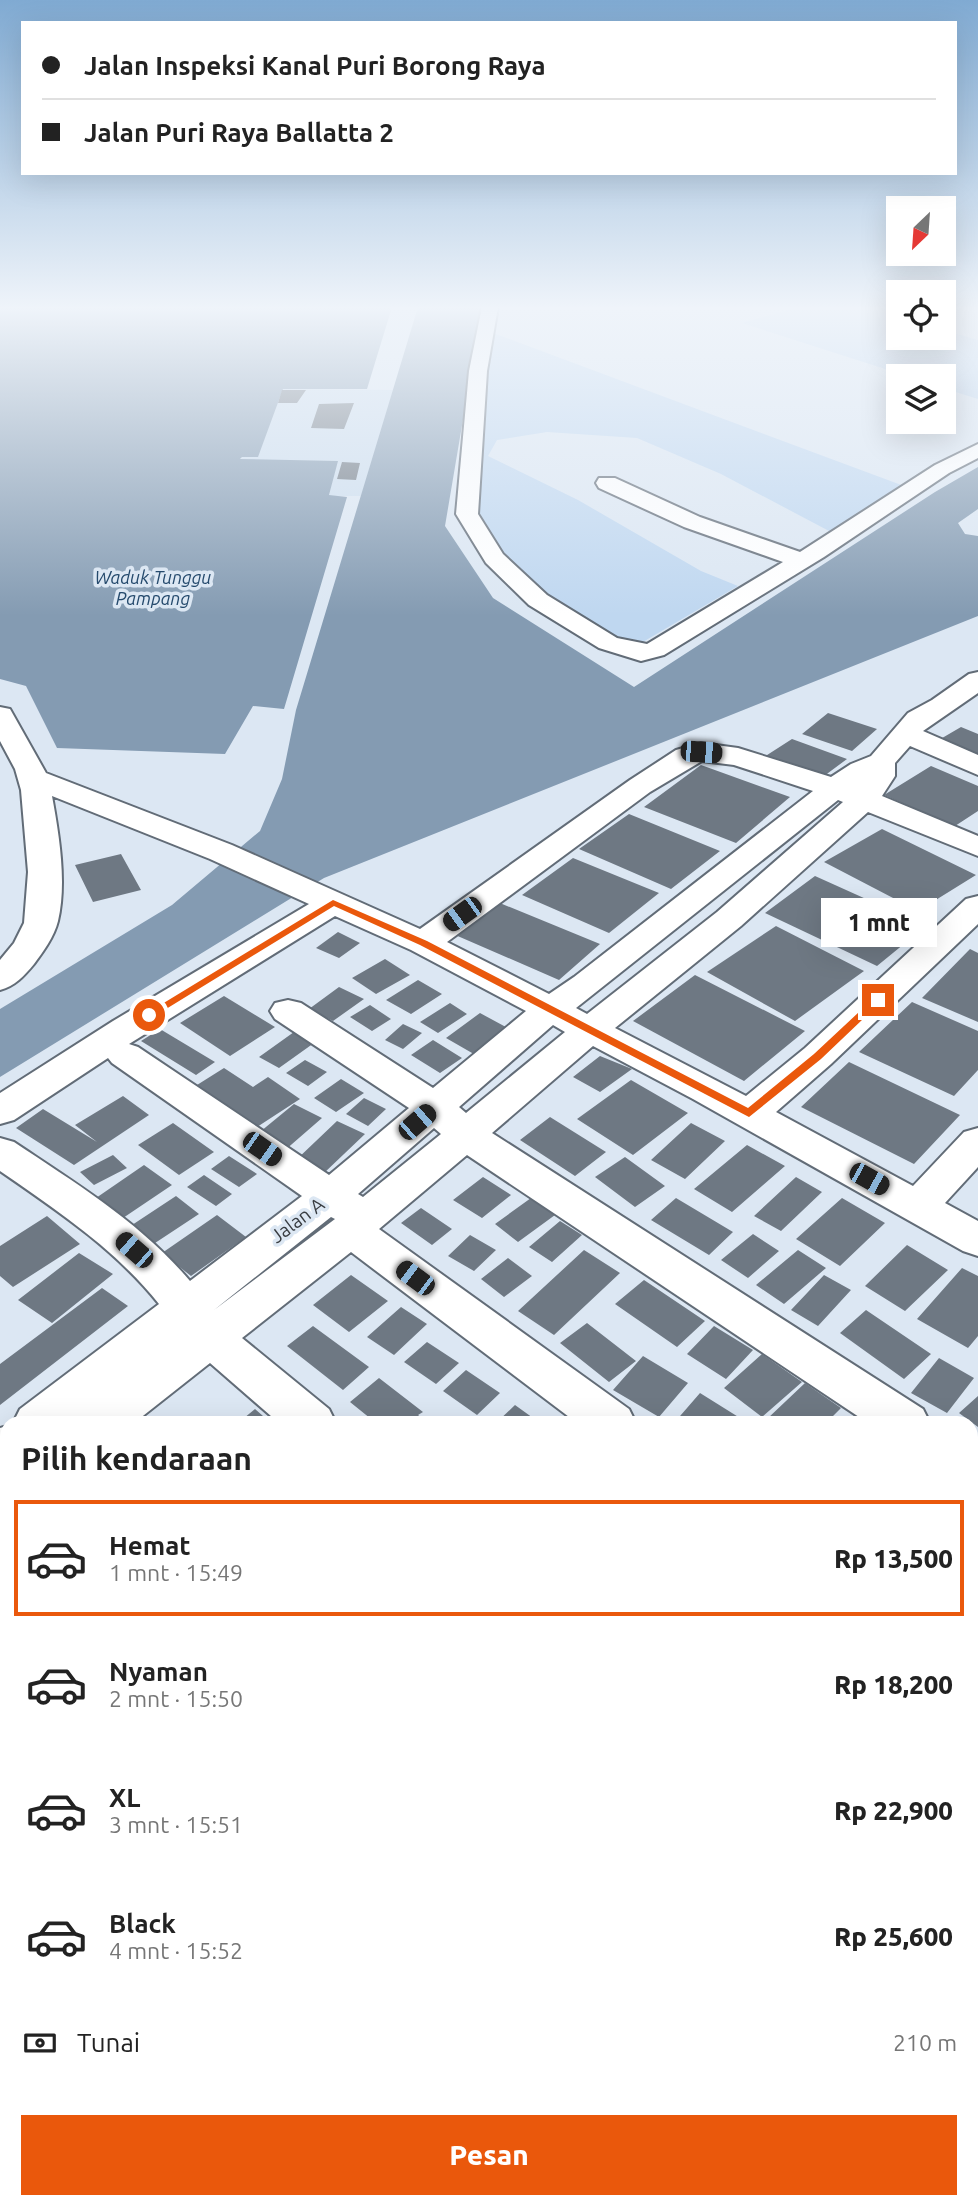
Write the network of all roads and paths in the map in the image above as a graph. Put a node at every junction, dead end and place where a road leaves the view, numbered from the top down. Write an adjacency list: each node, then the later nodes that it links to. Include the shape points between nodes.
1 (475, 410): 4 (street, via 467,514 494,558 538,600 608,643 641,653 655,650)
2 (978, 450): 4 (street)
3 (607, 483): 4 (street, via 692,522)
4 (801, 560)
5 (976, 685): 7 (street, via 918,719)
6 (0, 715): 10 (street)
7 (905, 733): 8 (street); 9 (street)
8 (881, 762): 11 (street, Jalan A); 12 (street, via 880,776)
9 (978, 766)
10 (33, 778): 14 (street, via 221,852); 17 (street, via 42,851 42,920 34,940)
11 (835, 788): 12 (street); 16 (street, via 720,753 687,757); 18 (street, Jalan A)
12 (865, 799): 13 (street); 19 (street, Jalan A, via 729,919)
13 (978, 847)
14 (329, 901): 16 (street); 25 (street)
15 (978, 906): 26 (street)
16 (423, 943): 20 (street)
17 (0, 979)
18 (586, 985): 19 (street, via 600,998); 20 (street, Jalan A)
19 (624, 1003): 22 (street, Jalan A)
20 (550, 1009): 22 (street); 24 (street, Jalan A)
21 (288, 1011): 24 (street)
22 (591, 1029): 26 (street); 27 (street, Jalan A)
23 (125, 1055): 31 (street)
24 (435, 1107): 27 (street); 31 (street, Jalan A)
25 (0, 1111)
26 (749, 1114): 30 (street)
27 (466, 1135): 31 (street, Jalan A); 38 (street)
28 (978, 1142): 30 (street)
29 (0, 1152): 33 (street, via 95,1216 153,1267)
30 (918, 1206): 32 (street)
31 (348, 1215): 33 (street, Jalan A); 37 (street)
32 (978, 1240)
33 (200, 1322): 34 (street, Jalan A); 35 (street, Jalan A); 36 (street)
34 (48, 1416)
35 (106, 1416)
36 (304, 1416)
37 (603, 1416)
38 (895, 1416)

